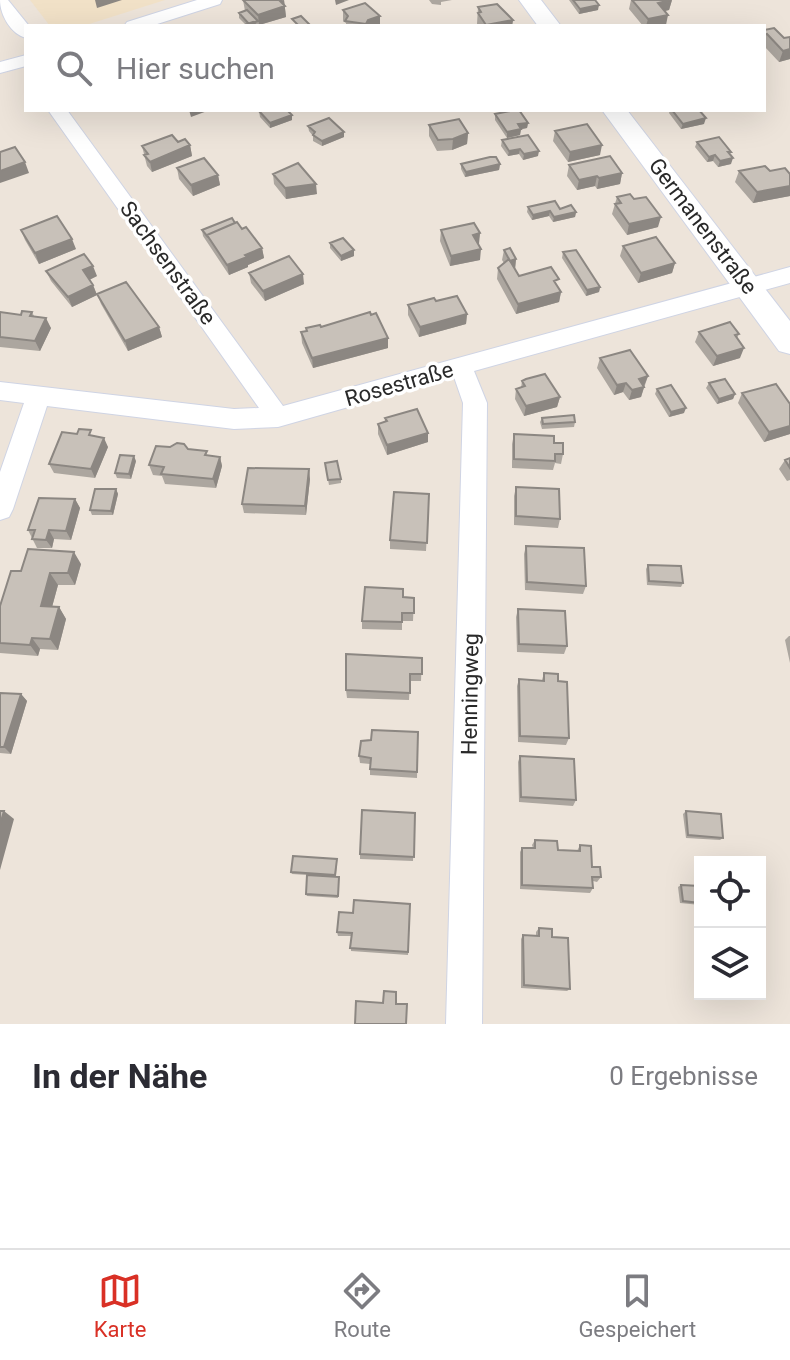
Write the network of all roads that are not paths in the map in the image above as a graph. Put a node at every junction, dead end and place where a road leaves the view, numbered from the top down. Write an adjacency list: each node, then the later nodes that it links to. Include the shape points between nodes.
1 (214, 0): 4 (street)
2 (530, 0): 5 (street)
3 (0, 1): 6 (street)
4 (139, 24)
5 (548, 24)
6 (24, 31)
7 (24, 63): 8 (street)
8 (0, 68)
9 (58, 112): 17 (street, Sachsenstraße)
10 (616, 112): 12 (street, Germanenstraße)
11 (790, 275): 12 (street, Rosestraße)
12 (748, 286): 13 (street, Germanenstraße); 14 (street, Rosestraße)
13 (790, 343)
14 (460, 367): 17 (street, Rosestraße); 19 (street, Henningweg, via 475,403)
15 (0, 391): 16 (street, Rosestraße)
16 (39, 395): 17 (street, Rosestraße, via 234,419); 18 (street)
17 (278, 417)
18 (0, 509)
19 (464, 1024)

